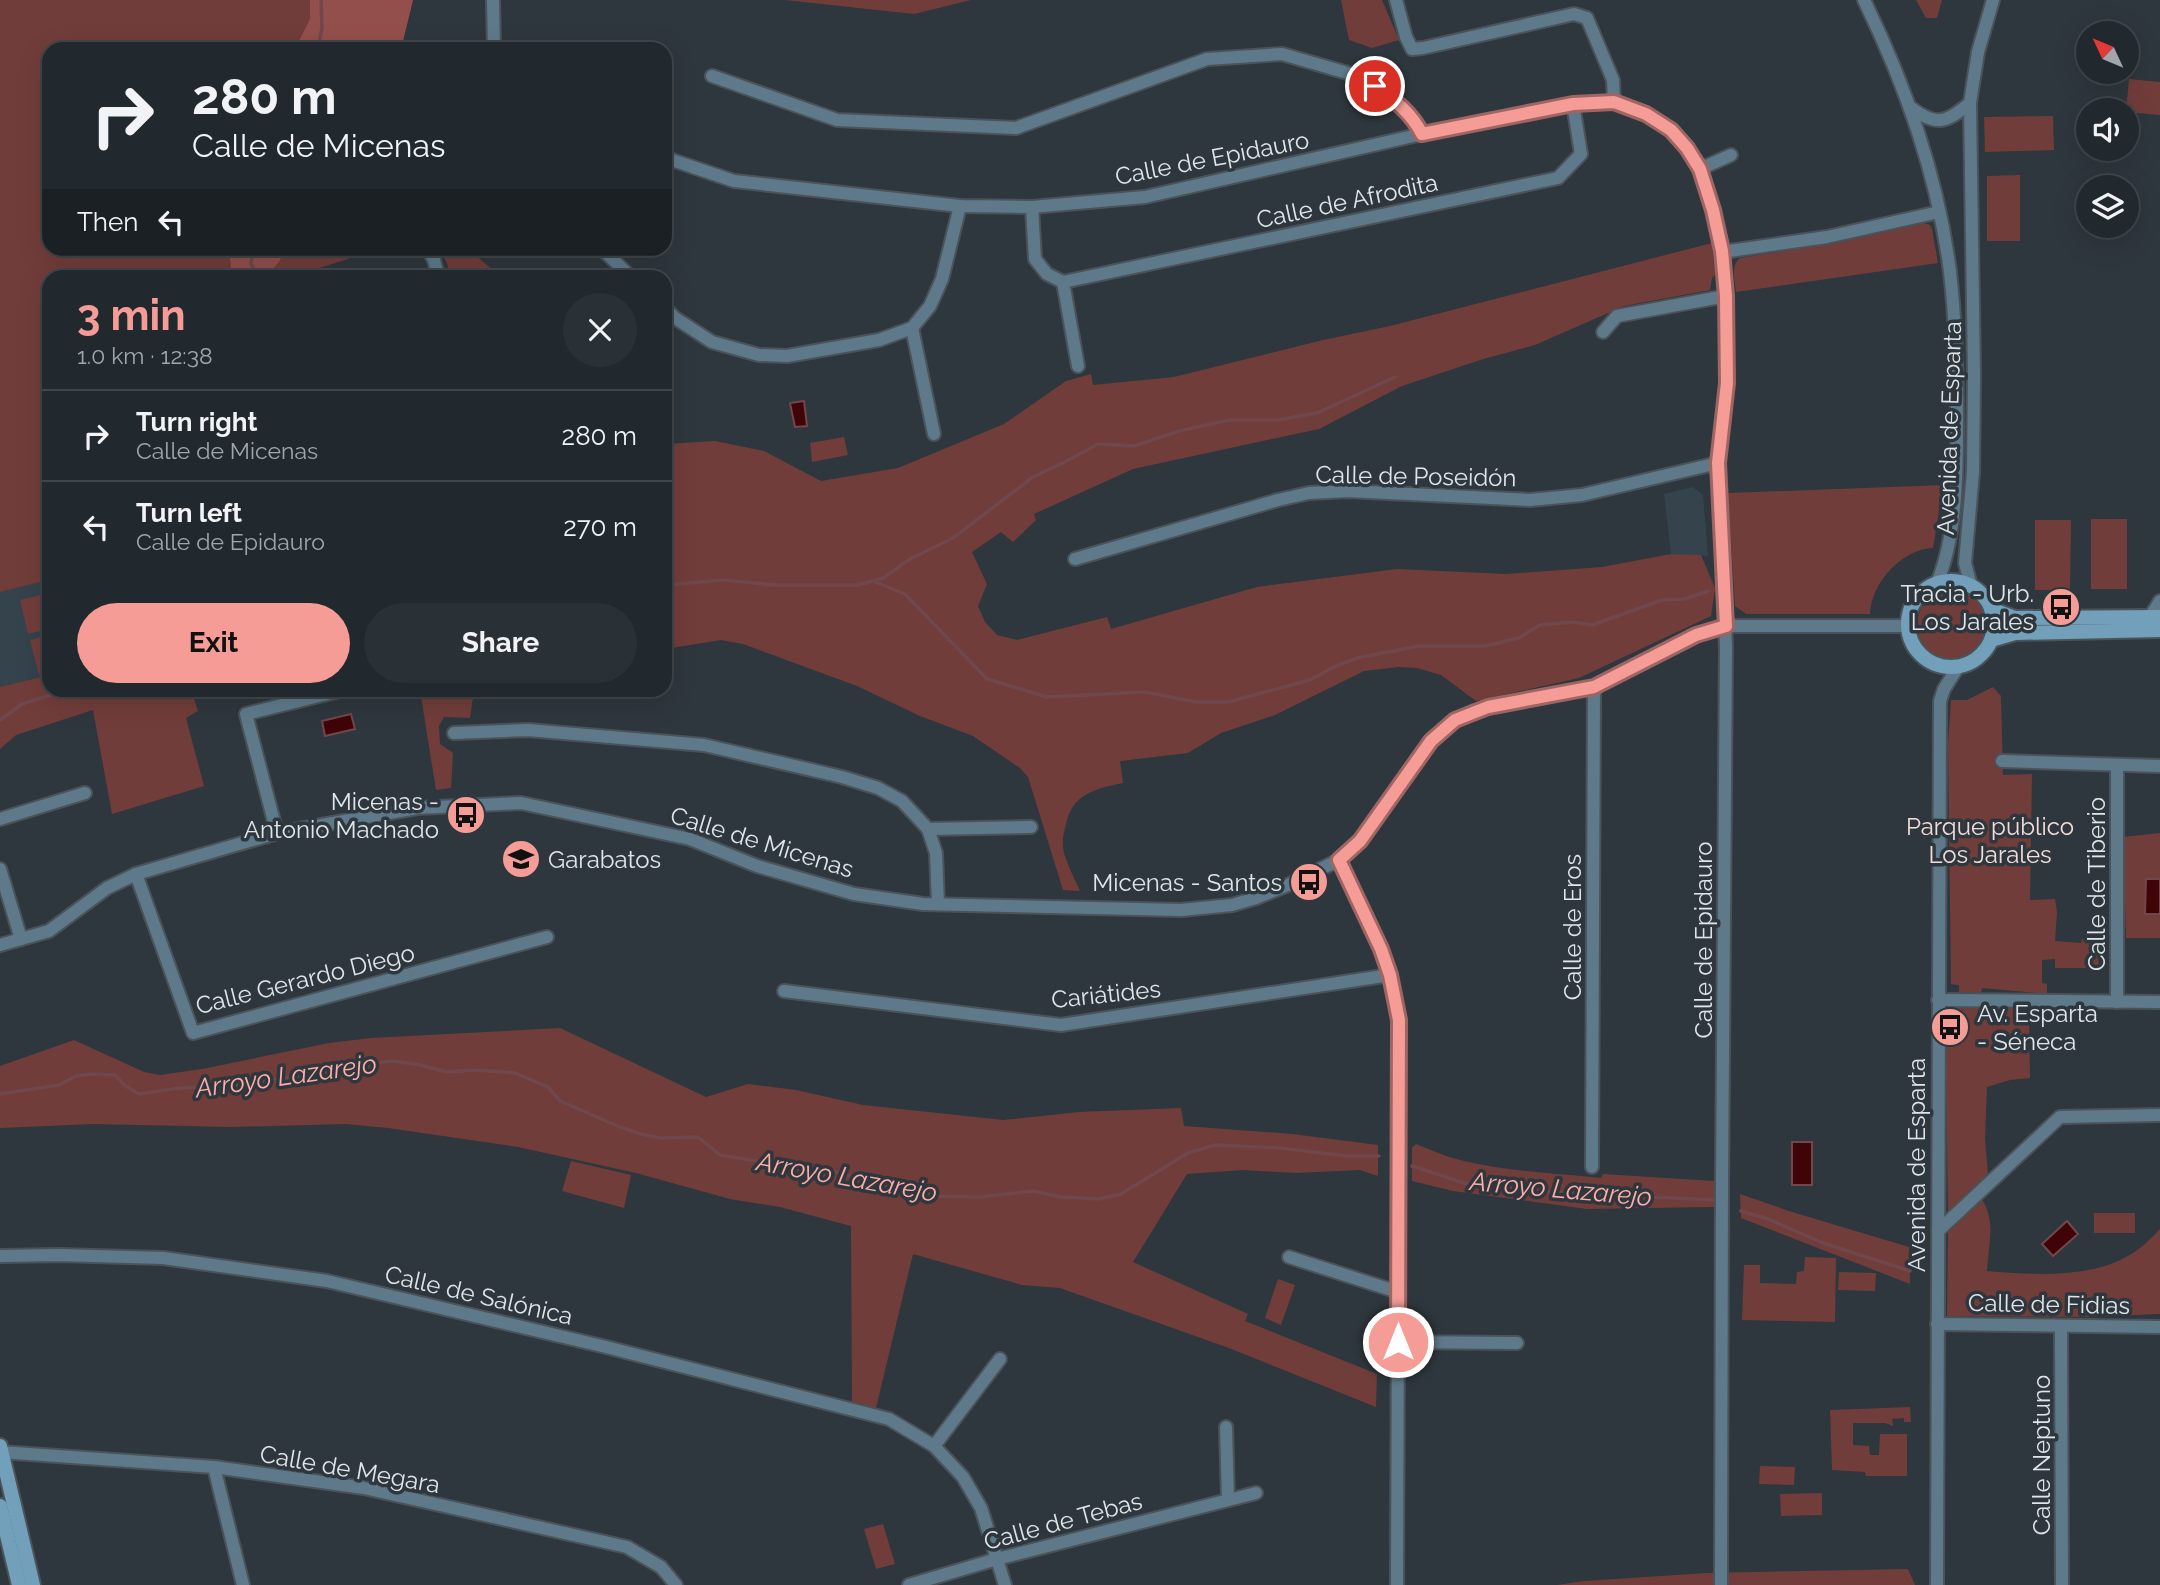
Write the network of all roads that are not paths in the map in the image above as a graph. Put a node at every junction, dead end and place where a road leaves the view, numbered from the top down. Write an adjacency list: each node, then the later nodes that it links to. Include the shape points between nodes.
1 (493, 0): 5 (street)
2 (1396, 0): 7 (street, via 1412,49 1574,15 1587,18 1613,80)
3 (1864, 0): 10 (street, Avenida de Esparta)
4 (1993, 0): 8 (street, Avenida de Esparta, via 1978,51)
5 (494, 42)
6 (712, 76): 11 (street, via 837,120 1016,128 1207,60 1282,54 1351,74 1375,86 1403,108)
7 (1614, 102): 9 (street, Calle de Epidauro); 14 (street, Calle de Epidauro, via 1671,130)
8 (1970, 103): 10 (street, via 1938,121); 21 (street, Avenida de Esparta)
9 (1573, 104): 11 (street, Calle de Epidauro); 23 (street, Calle de Afrodita, via 1581,154 1558,178)
10 (1910, 106): 17 (street, Avenida de Esparta)
11 (1422, 134): 16 (street, Calle de Epidauro, via 1145,197)
12 (1731, 155): 14 (street)
13 (672, 160): 15 (street, Calle de Epidauro, via 734,181)
14 (1700, 169): 18 (street, Calle de Epidauro)
15 (960, 206): 16 (street, Calle de Epidauro); 26 (street, via 942,279 930,306)
16 (1032, 207): 23 (street, via 1035,259 1047,274)
17 (1939, 212): 18 (street, via 1827,237); 22 (street, Avenida de Esparta)
18 (1722, 251): 24 (street, Calle de Epidauro)
19 (609, 256): 20 (street)
20 (624, 270)
21 (1972, 271): 22 (street, via 1966,276); 33 (street, Avenida de Esparta, via 1973,472 1965,563)
22 (1950, 272): 32 (street, Avenida de Esparta, via 1957,366 1957,468 1946,561)
23 (1063, 282): 28 (street)
24 (1726, 296): 27 (street, via 1617,316); 30 (street, Calle de Epidauro, via 1727,383)
25 (672, 315): 26 (street, via 712,342 759,355 787,356 879,340)
26 (912, 328): 29 (street)
27 (1603, 332)
28 (1078, 366)
29 (934, 435)
30 (1718, 463): 31 (street, Calle de Poseidón, via 1582,495 1543,499 1309,493); 37 (street, Calle de Epidauro)
31 (1075, 559)
32 (1937, 583): 33 (street); 38 (street, via 1915,599)
33 (1972, 586): 35 (street)
34 (2160, 601): 36 (street)
35 (1992, 609): 36 (street, via 2015,618); 40 (street)
36 (2155, 617)
37 (1726, 626): 38 (street, Calle de Micenas); 42 (street, Calle de Micenas, via 1696,635); 92 (street, Calle de Epidauro)
38 (1908, 626): 41 (street, via 1923,658)
39 (2160, 631): 40 (street, via 2015,633)
40 (1991, 640): 41 (street, via 1978,657)
41 (1958, 667): 62 (street, Avenida de Esparta, via 1940,701)
42 (1594, 687): 53 (street, Calle de Micenas, via 1488,707 1455,720 1431,741 1360,841); 66 (street, Calle de Eros)
43 (315, 697): 52 (street, via 246,714)
44 (454, 733): 51 (street, via 528,730 704,745 878,788 902,802)
45 (2002, 761): 46 (street)
46 (2117, 765): 47 (street); 63 (street, Calle de Tiberio)
47 (2160, 766)
48 (85, 793): 49 (street)
49 (0, 819)
50 (1031, 827): 51 (street)
51 (929, 829): 56 (street, via 936,853)
52 (277, 833): 55 (street, Calle de Micenas); 56 (street, Calle de Micenas, via 417,808 522,803 690,839 757,866 854,894)
53 (1339, 860): 56 (street, Calle de Micenas, via 1232,905 1181,910); 60 (street)
54 (0, 869): 58 (street)
55 (135, 873): 57 (street, Calle Gerardo Diego, via 193,1033); 58 (street, Calle de Micenas, via 49,931)
56 (938, 904)
57 (547, 937)
58 (21, 939): 59 (street, Calle de Micenas)
59 (0, 945)
60 (1390, 975): 61 (street, Cariátides, via 1062,1025); 70 (street, via 1399,1020)
61 (784, 991)
62 (1938, 1000): 63 (street); 67 (street, Avenida de Esparta)
63 (2117, 1002): 64 (street)
64 (2160, 1002)
65 (2160, 1115): 67 (street, via 2060,1117)
66 (1592, 1167)
67 (1938, 1231): 71 (street, Avenida de Esparta)
68 (0, 1256): 78 (street, Calle de Salónica, via 163,1258 327,1281 889,1419)
69 (1289, 1257): 70 (street)
70 (1398, 1292): 74 (street)
71 (1937, 1324): 72 (street, Calle de Fidias); 93 (street, Avenida de Esparta)
72 (2061, 1326): 73 (street, Calle de Fidias); 94 (street, Calle Neptuno)
73 (2160, 1327)
74 (1398, 1342): 75 (street); 91 (street)
75 (1517, 1343)
76 (1000, 1359): 78 (street)
77 (1226, 1427): 82 (street)
78 (934, 1446): 84 (street, Calle de Salónica, via 962,1477 981,1508)
79 (1, 1450): 80 (street, Calle de Megara); 86 (street)
80 (214, 1467): 87 (street); 88 (street, Calle de Megara, via 364,1488 627,1547 661,1567)
81 (1256, 1493): 82 (street, Calle de Tebas)
82 (1228, 1500): 84 (street, Calle de Tebas)
83 (0, 1506): 85 (street)
84 (997, 1559): 89 (street, Calle de Tebas); 90 (street, Calle de Salónica)
85 (19, 1585)
86 (33, 1585)
87 (243, 1585)
88 (676, 1585)
89 (909, 1585)
90 (1005, 1585)
91 (1397, 1585)
92 (1721, 1585)
93 (1937, 1585)
94 (2062, 1585)

